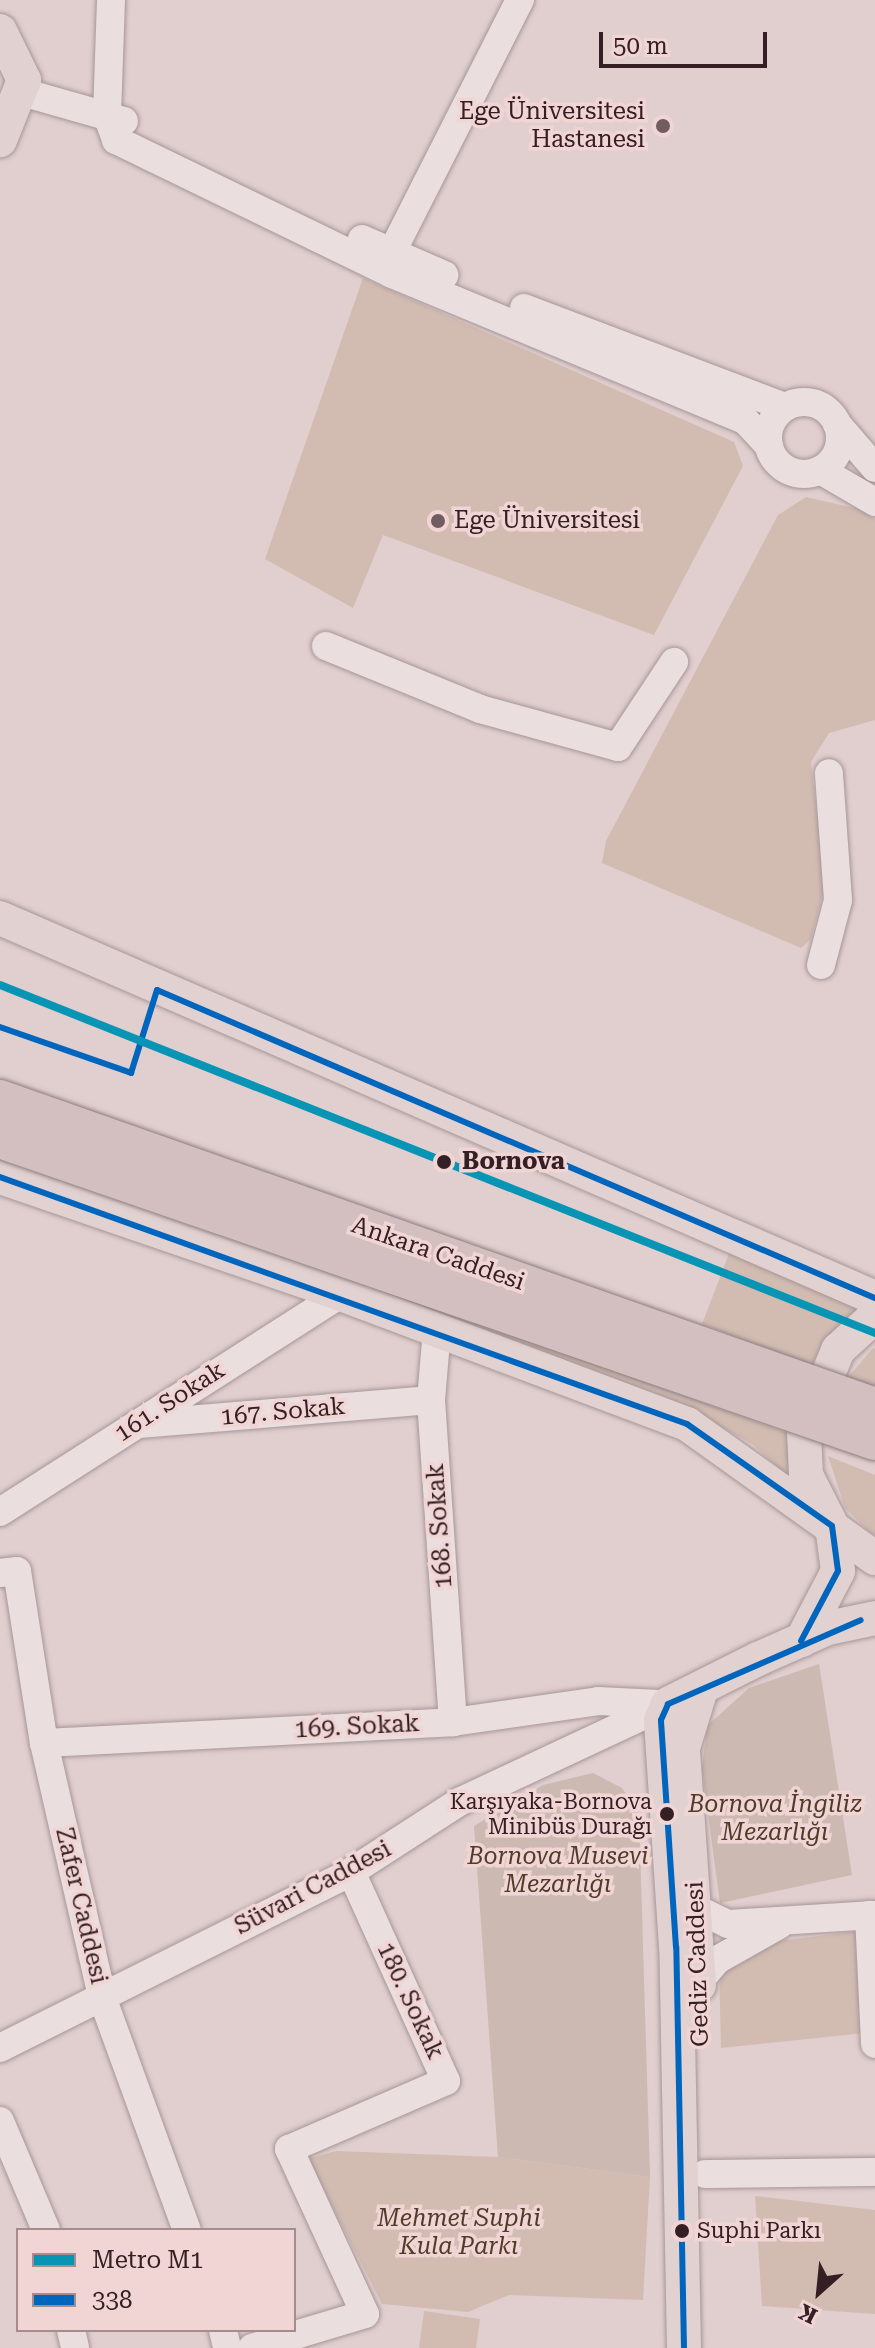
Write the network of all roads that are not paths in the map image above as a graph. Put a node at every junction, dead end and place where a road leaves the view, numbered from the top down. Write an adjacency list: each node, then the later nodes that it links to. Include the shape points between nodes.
1 (111, 0): 5 (street)
2 (520, 0): 6 (street)
3 (0, 31): 4 (main road)
4 (10, 98): 5 (street)
5 (107, 115): 6 (street); 9 (street, via 116,140 392,274 745,420)
6 (392, 252): 7 (street)
7 (784, 407): 8 (street, via 815,403); 9 (street, via 769,428)
8 (837, 424): 10 (street); 11 (street, via 839,445)
9 (769, 446): 11 (street, via 789,470)
10 (875, 468)
11 (820, 470): 12 (street)
12 (875, 502)
13 (326, 646): 14 (street, via 480,709 618,747)
14 (674, 662)
15 (829, 773): 17 (street, via 838,900)
16 (0, 918): 22 (main road)
17 (821, 965)
18 (0, 1100): 26 (highway, Ankara Caddesi, bridge)
19 (0, 1138): 28 (highway, Ankara Caddesi, bridge)
20 (0, 1177): 21 (main road)
21 (341, 1294): 24 (main road); 27 (street, 161. Sokak)
22 (875, 1298)
23 (875, 1316): 30 (main road, via 838,1350 804,1433 806,1475)
24 (437, 1329): 25 (street, 168. Sokak); 30 (main road, via 687,1424)
25 (431, 1400): 27 (street, 167. Sokak); 37 (street, 168. Sokak)
26 (875, 1408)
27 (134, 1424): 29 (street, 161. Sokak)
28 (875, 1440)
29 (0, 1512)
30 (832, 1526): 31 (main road); 34 (main road, via 838,1571 827,1604)
31 (875, 1558)
32 (8, 1572): 38 (street, Zafer Caddesi)
33 (875, 1618): 34 (main road)
34 (801, 1641): 35 (main road)
35 (701, 1689): 36 (main road); 40 (main road, Gediz Caddesi, via 683,1748)
36 (668, 1704): 37 (street, 169. Sokak, via 598,1701); 39 (street, Süvari Caddesi, via 459,1802); 53 (main road, Gediz Caddesi, via 659,1751 676,1947)
37 (453, 1722): 38 (street, 169. Sokak)
38 (44, 1743): 44 (street, Zafer Caddesi)
39 (351, 1872): 44 (street, Süvari Caddesi); 52 (street, 180. Sokak, via 446,2081 289,2149 365,2314)
40 (699, 1910): 42 (street, via 728,1924); 43 (main road, Gediz Caddesi)
41 (872, 1915): 42 (street); 45 (street)
42 (783, 1923): 43 (street, via 717,1960)
43 (699, 1981): 49 (main road, Gediz Caddesi)
44 (102, 1997): 46 (street, Süvari Caddesi); 51 (street, Zafer Caddesi)
45 (875, 2044)
46 (0, 2048)
47 (0, 2121): 50 (street)
48 (875, 2172): 49 (street)
49 (705, 2174): 54 (main road, Gediz Caddesi)
50 (45, 2228)
51 (186, 2228)
52 (252, 2348)
53 (684, 2348)
54 (706, 2348)

